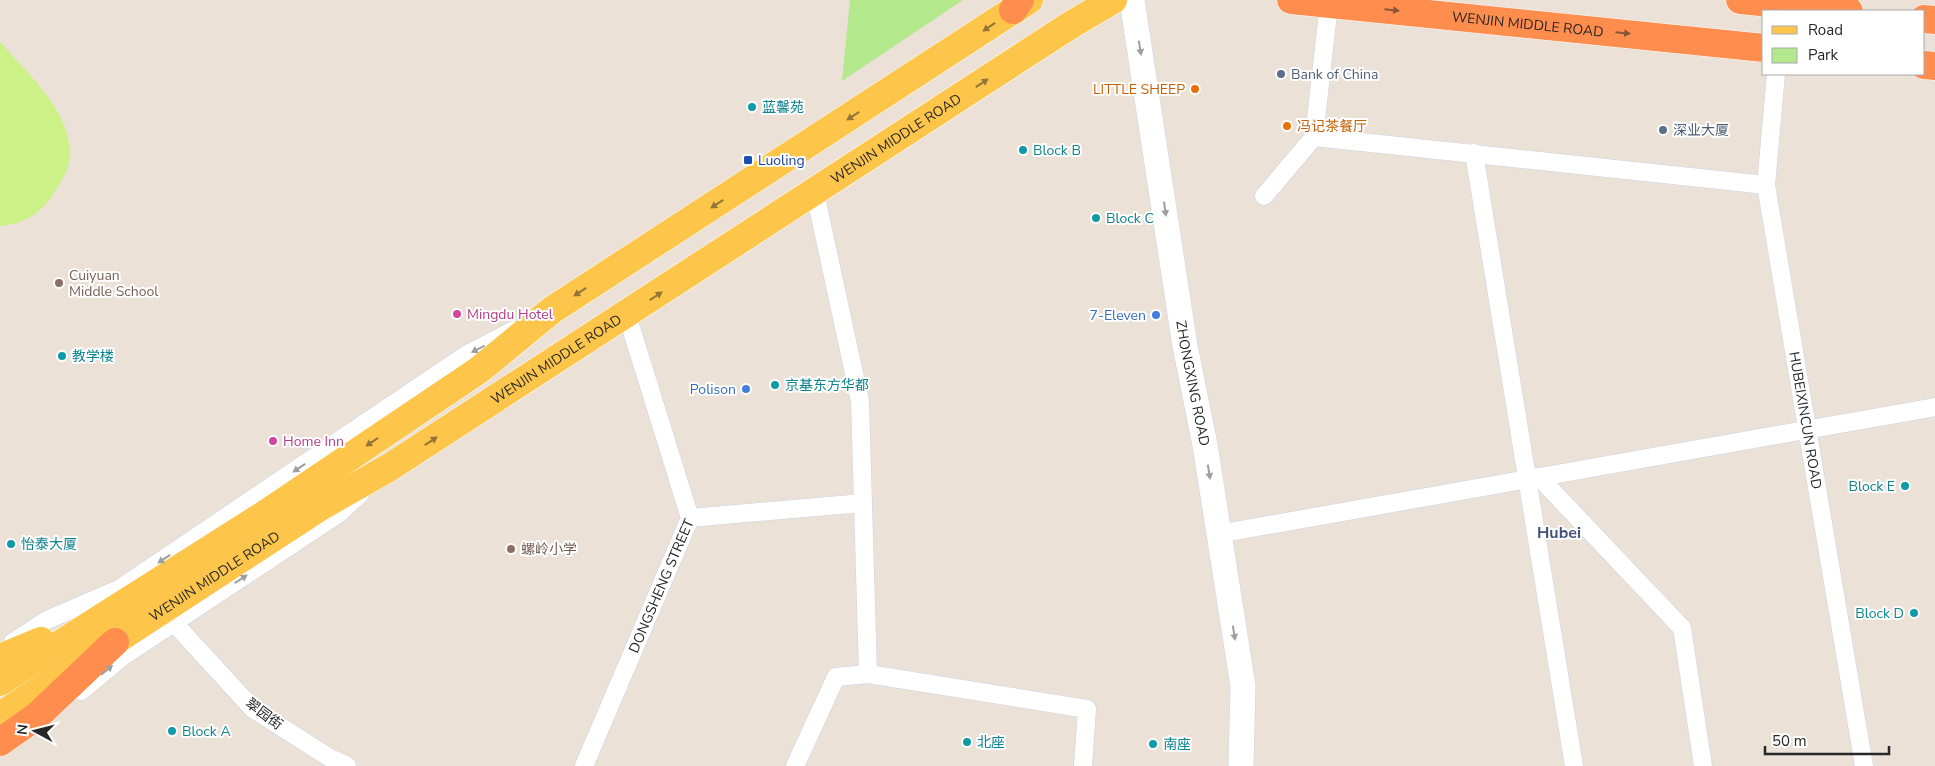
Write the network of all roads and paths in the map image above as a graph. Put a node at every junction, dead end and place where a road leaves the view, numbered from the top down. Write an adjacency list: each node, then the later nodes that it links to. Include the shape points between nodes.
1 (1113, 0): 13 (main road, WENJIN MIDDLE ROAD, one-way to 1)
2 (1132, 0): 24 (street, ZHONGXING ROAD, one-way to 24, via 1185,346 1205,445)
3 (1291, 0): 6 (highway, WENJIN MIDDLE ROAD)
4 (1740, 0): 7 (highway)
5 (1021, 3): 15 (main road, WENJIN MIDDLE ROAD, one-way to 15)
6 (1330, 4): 8 (highway, WENJIN MIDDLE ROAD, one-way to 8); 10 (street)
7 (1839, 10)
8 (1762, 48)
9 (1776, 75): 12 (street, HUBEIXINCUN ROAD)
10 (1314, 137): 11 (street); 14 (street)
11 (1474, 153): 12 (street); 20 (street)
12 (1766, 185): 18 (street, HUBEIXINCUN ROAD)
13 (815, 193): 16 (main road, WENJIN MIDDLE ROAD, one-way to 13); 21 (street, via 860,402)
14 (1264, 196)
15 (552, 310): 23 (main road, WENJIN MIDDLE ROAD, one-way to 23, via 479,370); 28 (street, one-way to 28, via 466,355 119,589 47,620)
16 (627, 315): 19 (main road, WENJIN MIDDLE ROAD, one-way to 16); 22 (street, DONGSHENG STREET)
17 (1935, 407): 18 (street)
18 (1807, 428): 20 (street); 42 (street, HUBEIXINCUN ROAD)
19 (390, 467): 23 (main road, WENJIN MIDDLE ROAD, via 320,507); 26 (street, one-way to 19, via 338,514)
20 (1534, 478): 24 (street); 40 (street); 41 (street, via 1682,628)
21 (863, 503): 22 (street); 30 (street)
22 (690, 518): 36 (street, DONGSHENG STREET)
23 (269, 526): 25 (main road, WENJIN MIDDLE ROAD); 27 (main road, WENJIN MIDDLE ROAD)
24 (1218, 534): 39 (street, ZHONGXING ROAD, one-way to 39, via 1243,686)
25 (96, 620): 29 (main road); 31 (main road, WENJIN MIDDLE ROAD)
26 (174, 623): 34 (street, one-way to 26, via 42,724 122,657); 35 (street, 翠园街, via 253,710)
27 (115, 642): 32 (main road, WENJIN MIDDLE ROAD); 33 (highway, via 37,716)
28 (0, 650)
29 (0, 658)
30 (868, 674): 37 (street, via 836,677); 38 (street, via 1087,709)
31 (0, 682)
32 (0, 716)
33 (0, 742)
34 (0, 754)
35 (347, 766)
36 (584, 766)
37 (795, 766)
38 (1083, 766)
39 (1241, 766)
40 (1574, 766)
41 (1704, 766)
42 (1864, 766)

